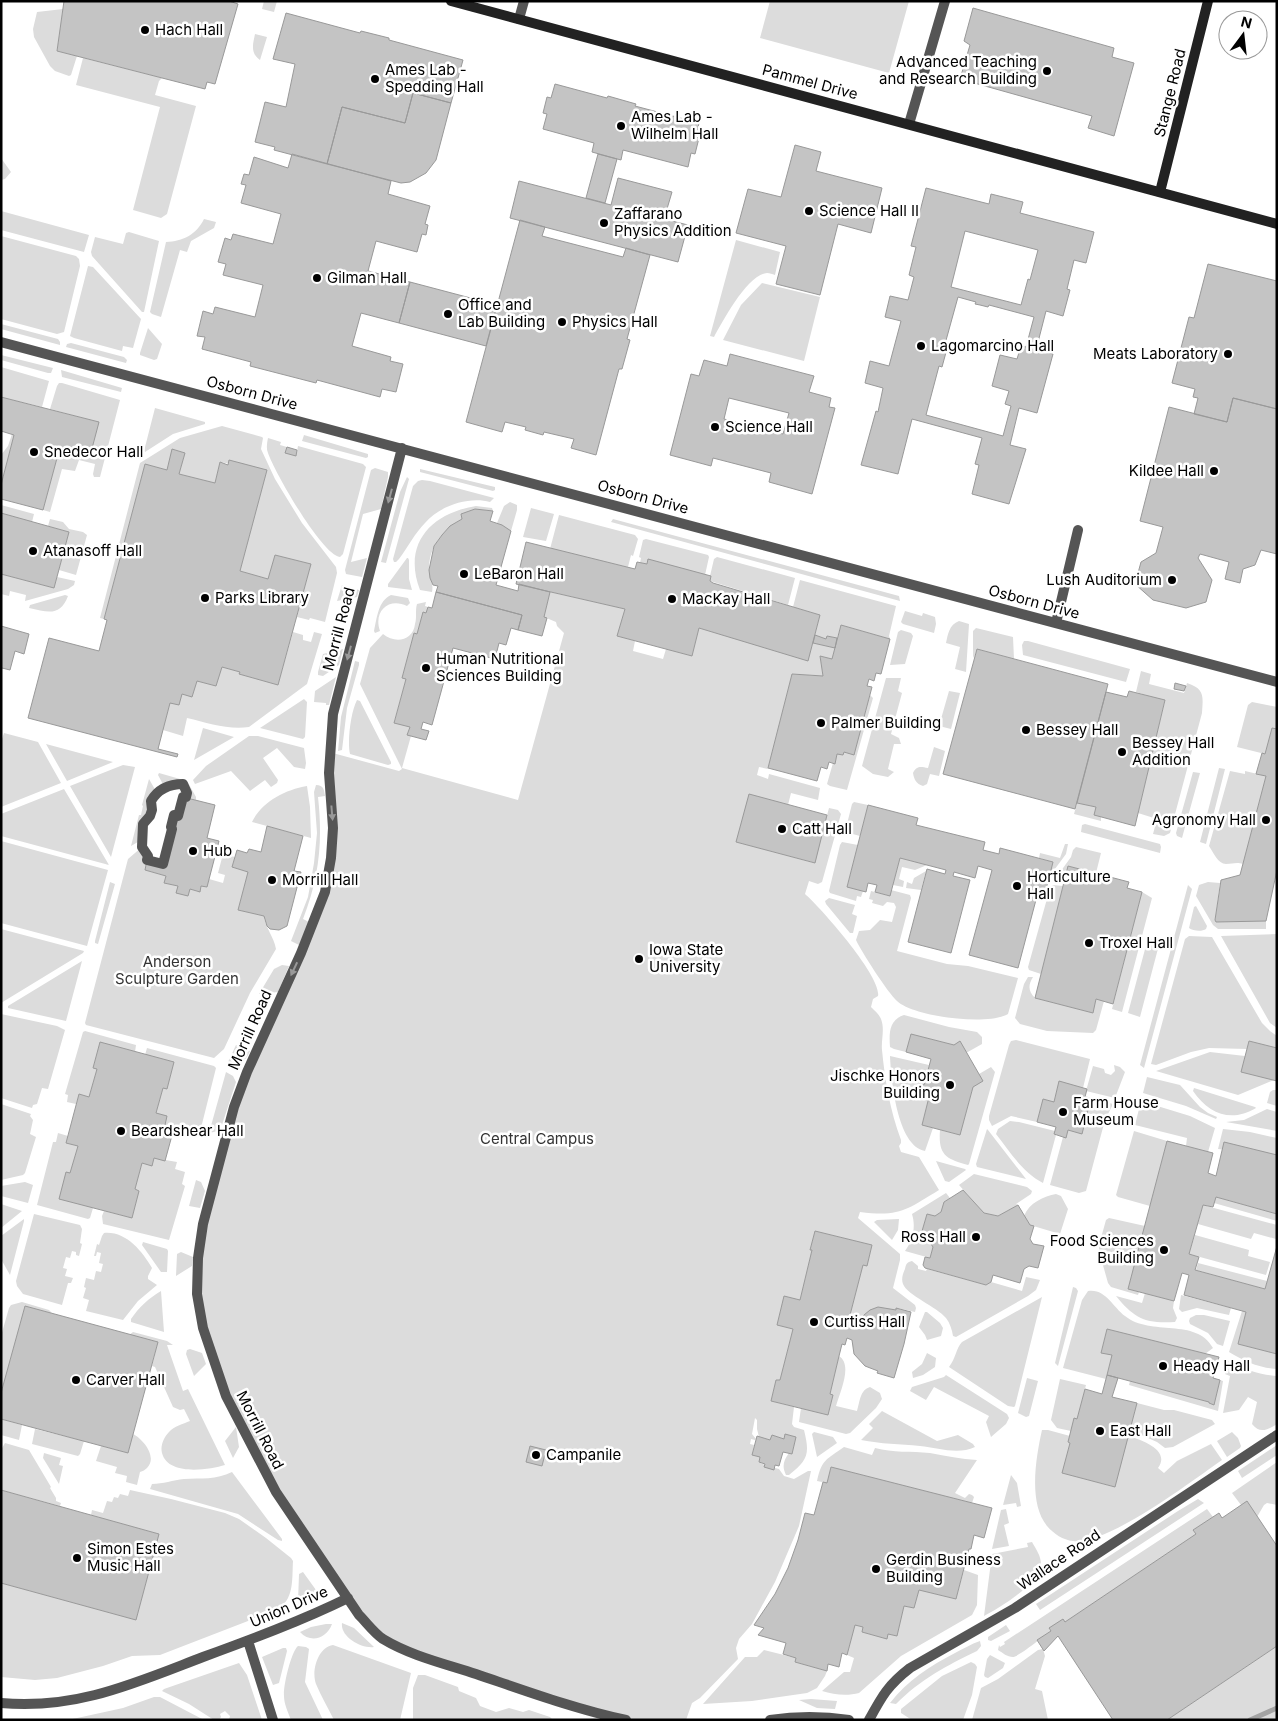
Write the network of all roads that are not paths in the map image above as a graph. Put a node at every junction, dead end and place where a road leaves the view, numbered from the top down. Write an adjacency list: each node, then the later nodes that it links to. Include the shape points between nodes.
1 (451, 1): 5 (street, Pammel Drive)
2 (524, 1): 5 (street)
3 (945, 1): 6 (street)
4 (1208, 1): 7 (street, Stange Road)
5 (519, 19): 6 (street, Pammel Drive)
6 (909, 124): 7 (street, Pammel Drive)
7 (1160, 192): 8 (street, Pammel Drive)
8 (1277, 224)
9 (1, 342): 10 (street, Osborn Drive)
10 (402, 448): 12 (street, Osborn Drive); 16 (street, Morrill Road, one-way to 16, via 333,714 329,774 333,828 326,892 234,1107 203,1224 198,1258 197,1294 203,1328 226,1396 276,1492)
11 (1078, 530): 12 (street)
12 (1056, 623): 13 (street, Osborn Drive)
13 (1277, 682)
14 (147, 820): 14 (street, via 152,810 151,801 157,793 170,785 182,784 187,793 186,797 183,796 178,816 174,815 163,864 147,860 142,847 143,824)
15 (1277, 1434): 23 (street, Wallace Road, via 1015,1608 910,1668 884,1692)
16 (348, 1598): 17 (street, Union Drive); 20 (street, Union Drive, via 374,1631 394,1645 584,1710)
17 (248, 1641): 18 (street, Union Drive, via 140,1681 79,1699 52,1704); 19 (street)
18 (1, 1703)
19 (274, 1720)
20 (626, 1720)
21 (770, 1720): 22 (street, via 834,1717)
22 (849, 1720)
23 (868, 1720)

